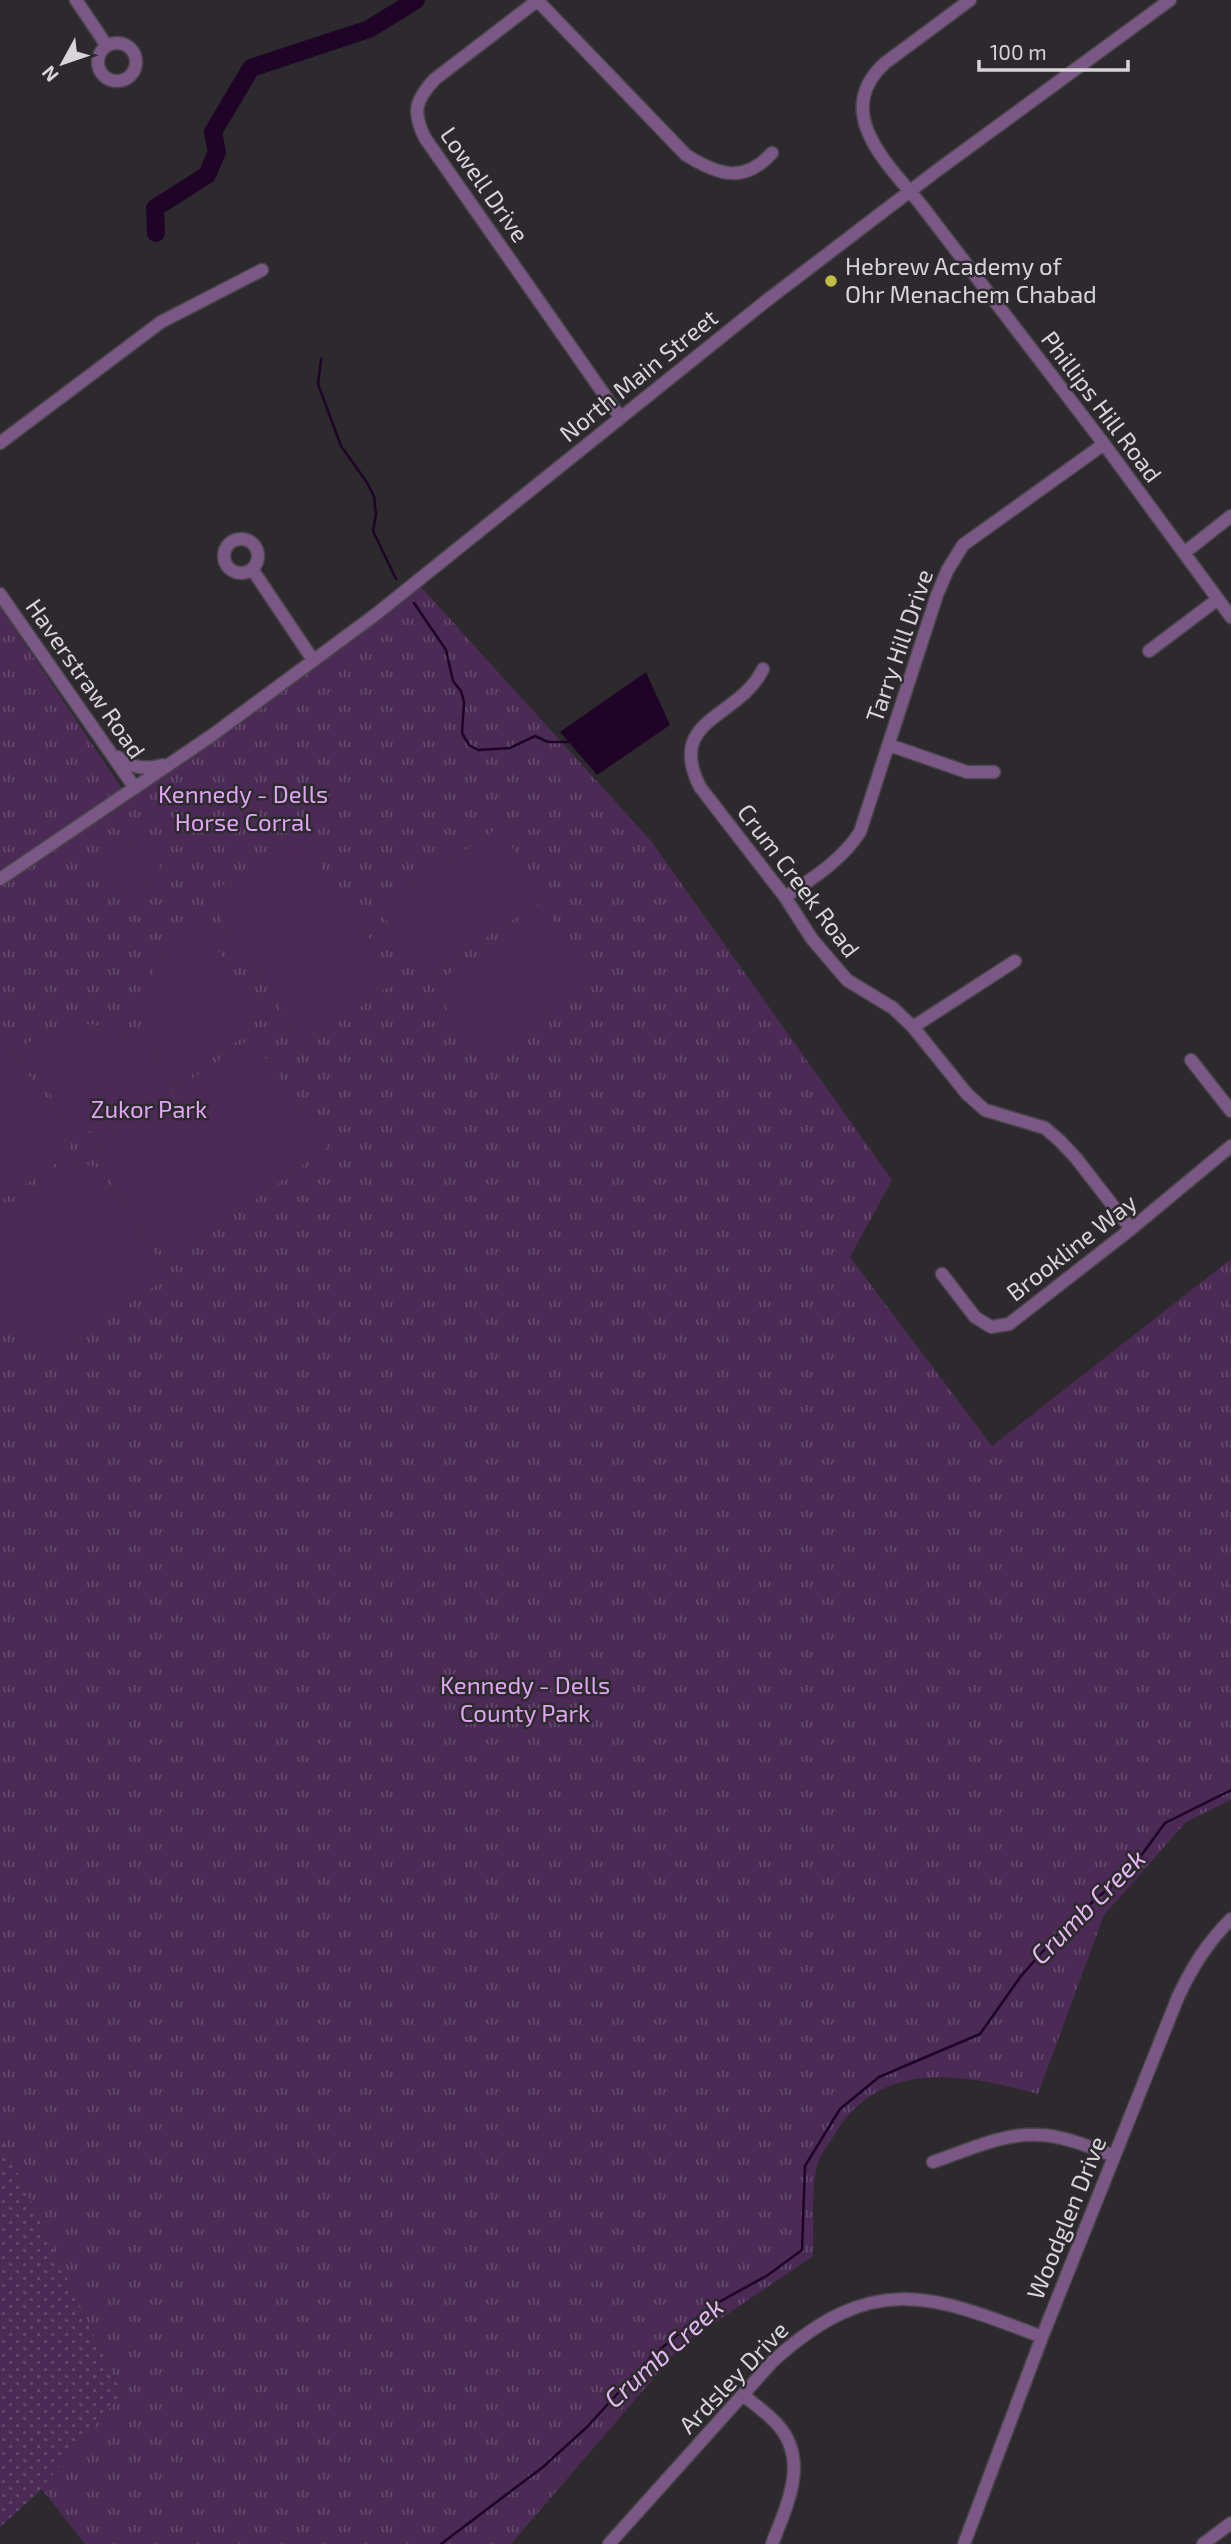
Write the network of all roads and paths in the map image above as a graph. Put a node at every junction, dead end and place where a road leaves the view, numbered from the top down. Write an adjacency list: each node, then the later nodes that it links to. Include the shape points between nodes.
1 (76, 0): 5 (street)
2 (538, 0): 6 (street, via 686,155 720,172 739,174 762,164); 9 (street, Lowell Drive, via 435,79 417,107 418,123)
3 (970, 0): 7 (street, Phillips Hill Road, via 879,68 864,95 862,111 868,134)
4 (1170, 0): 7 (street, North Main Street)
5 (107, 46)
6 (772, 153)
7 (909, 192): 9 (street, North Main Street); 11 (street, Phillips Hill Road)
8 (262, 270): 10 (street, via 161,322)
9 (620, 418): 19 (street, North Main Street)
10 (0, 443)
11 (1104, 444): 13 (street, Phillips Hill Road); 22 (street, Tarry Hill Drive, via 963,545 937,595)
12 (1231, 516): 13 (street)
13 (1184, 553): 16 (street, Phillips Hill Road)
14 (252, 569): 19 (street)
15 (0, 594): 21 (street, Haverstraw Road)
16 (1218, 599): 17 (street, Phillips Hill Road); 18 (street)
17 (1231, 617)
18 (1149, 651)
19 (313, 660): 23 (street, North Main Street)
20 (763, 669): 27 (street, Crum Creek Road, via 757,682 701,728 690,756 700,787)
21 (108, 746): 23 (street, via 122,761 137,767 152,768); 25 (street, Haverstraw Road)
22 (888, 746): 24 (street, via 967,772); 27 (street, Tarry Hill Drive, via 860,832 835,862)
23 (176, 760): 25 (street, North Main Street)
24 (994, 772)
25 (135, 788): 26 (street, North Main Street)
26 (0, 879)
27 (785, 897): 29 (street, Crum Creek Road, via 812,939 847,980 893,1008)
28 (1016, 961): 29 (street)
29 (913, 1027): 33 (street, Crum Creek Road, via 985,1110 1045,1128 1060,1141)
30 (1191, 1060): 31 (street)
31 (1231, 1111)
32 (1231, 1146): 33 (street, Brookline Way)
33 (1131, 1229): 34 (street, Brookline Way, via 1009,1324 992,1326 975,1317)
34 (942, 1274)
35 (1231, 1919): 36 (street, Woodglen Drive, via 1193,1965)
36 (1114, 2156): 37 (street, via 1039,2134 1010,2136); 38 (street, Woodglen Drive)
37 (933, 2162)
38 (1042, 2337): 39 (street, Ardsley Drive, via 939,2302 904,2298 873,2302 847,2310 796,2340); 43 (street, Woodglen Drive)
39 (743, 2395): 41 (street, Ardsley Drive); 42 (street, via 777,2424 790,2444 795,2471 792,2492)
40 (1231, 2523): 44 (street)
41 (609, 2544)
42 (772, 2544)
43 (964, 2544)
44 (1203, 2544)

